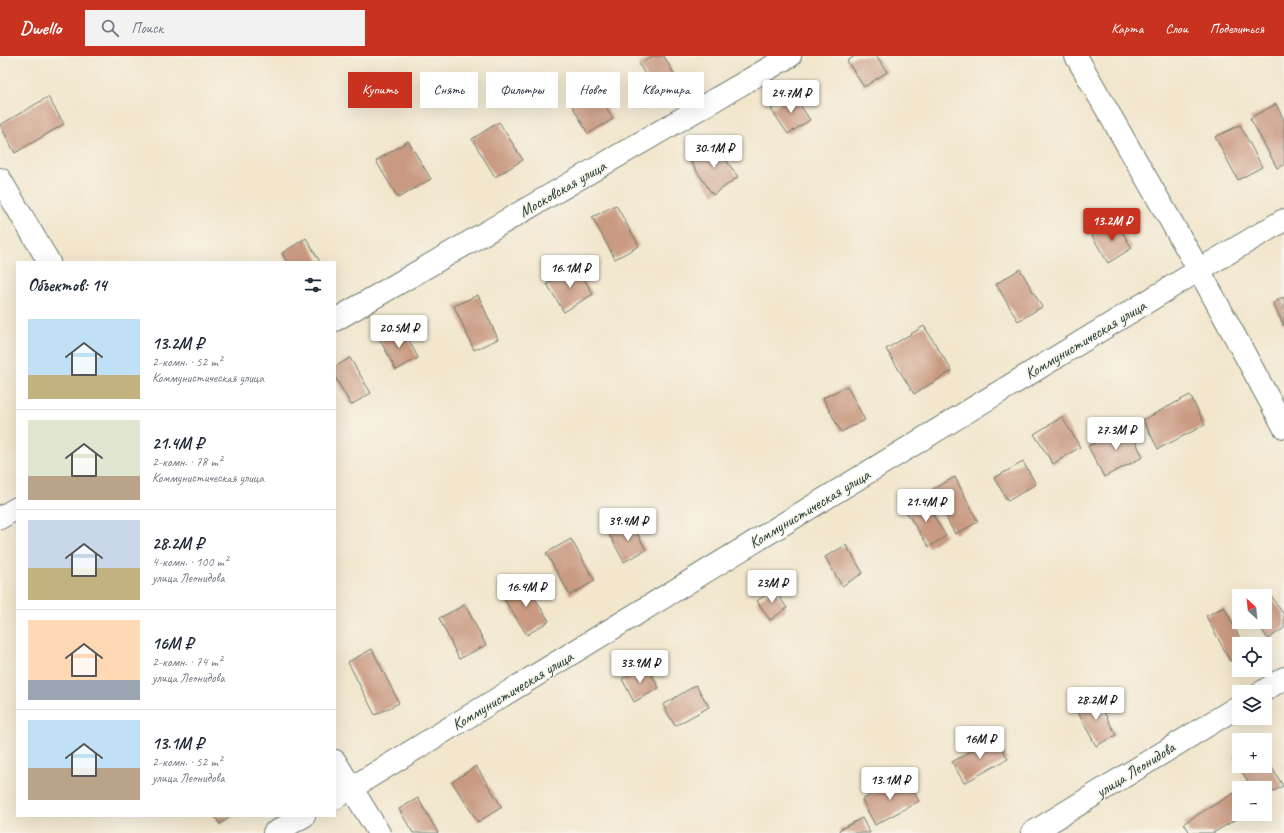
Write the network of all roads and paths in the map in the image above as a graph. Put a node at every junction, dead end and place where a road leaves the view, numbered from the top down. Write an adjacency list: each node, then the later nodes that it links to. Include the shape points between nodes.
1 (790, 56): 7 (street, Московская улица)
2 (1076, 56): 6 (street)
3 (0, 179): 5 (street)
4 (1284, 220): 6 (street, Коммунистическая улица)
5 (48, 261)
6 (1198, 270): 8 (street); 15 (street, Коммунистическая улица)
7 (336, 319)
8 (1284, 427)
9 (16, 509): 10 (street)
10 (0, 518)
11 (1284, 678): 12 (street)
12 (1272, 686)
13 (1232, 710): 19 (street, улица Леонидова)
14 (336, 765): 15 (street)
15 (343, 794): 18 (street)
16 (302, 817): 17 (street)
17 (274, 833)
18 (379, 833)
19 (1032, 833)

